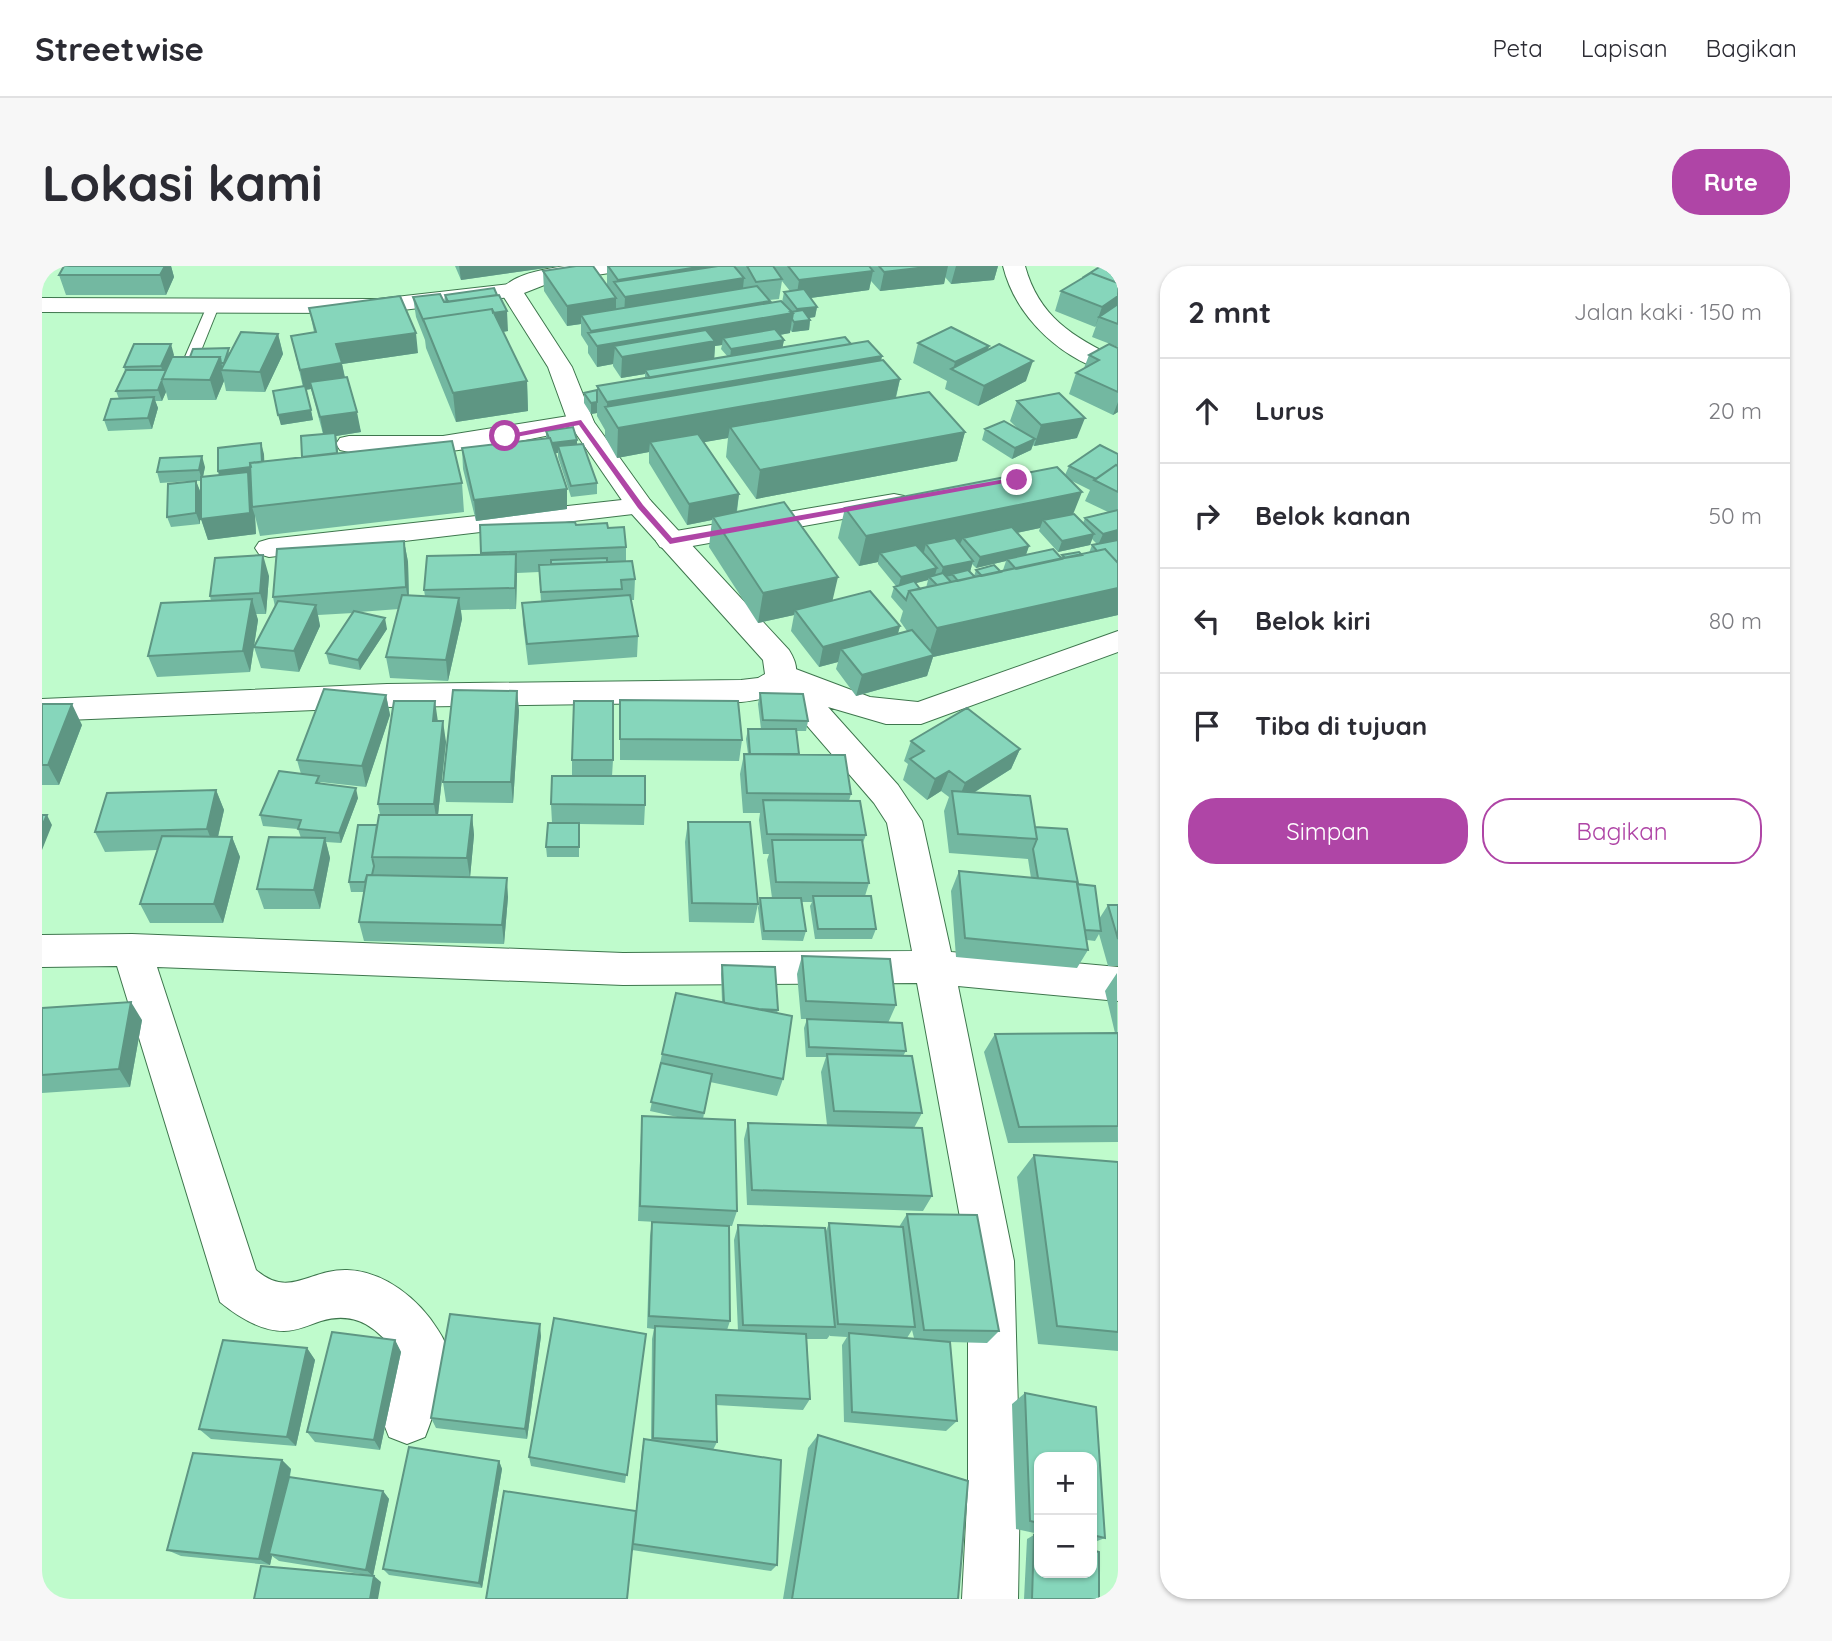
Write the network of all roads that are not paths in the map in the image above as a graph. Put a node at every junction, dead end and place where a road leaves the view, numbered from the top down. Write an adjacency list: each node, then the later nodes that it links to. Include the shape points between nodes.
1 (614, 266): 3 (street, via 541,277)
2 (1014, 266): 6 (street, via 1021,296 1041,319 1073,346)
3 (511, 291): 5 (street, via 377,306); 8 (street)
4 (42, 305): 5 (street)
5 (213, 306): 7 (lane)
6 (1118, 368)
7 (185, 373)
8 (585, 406): 9 (street, via 505,436 443,444); 11 (street)
9 (349, 444)
10 (923, 496): 12 (street)
11 (640, 506): 12 (street); 13 (street)
12 (670, 541): 15 (street, via 778,657 784,668)
13 (269, 548)
14 (1118, 641): 15 (street, via 921,713 897,716)
15 (782, 677): 16 (street, via 743,691 229,701); 19 (street, via 886,794 904,821)
16 (42, 710)
17 (132, 950): 18 (street); 19 (street, via 624,969); 21 (street, via 237,1285 256,1301 285,1307 337,1293 365,1296 386,1307 412,1331 424,1353)
18 (42, 951)
19 (934, 967): 20 (street); 22 (street, via 991,1261 994,1485)
20 (1118, 984)
21 (407, 1419)
22 (990, 1599)

